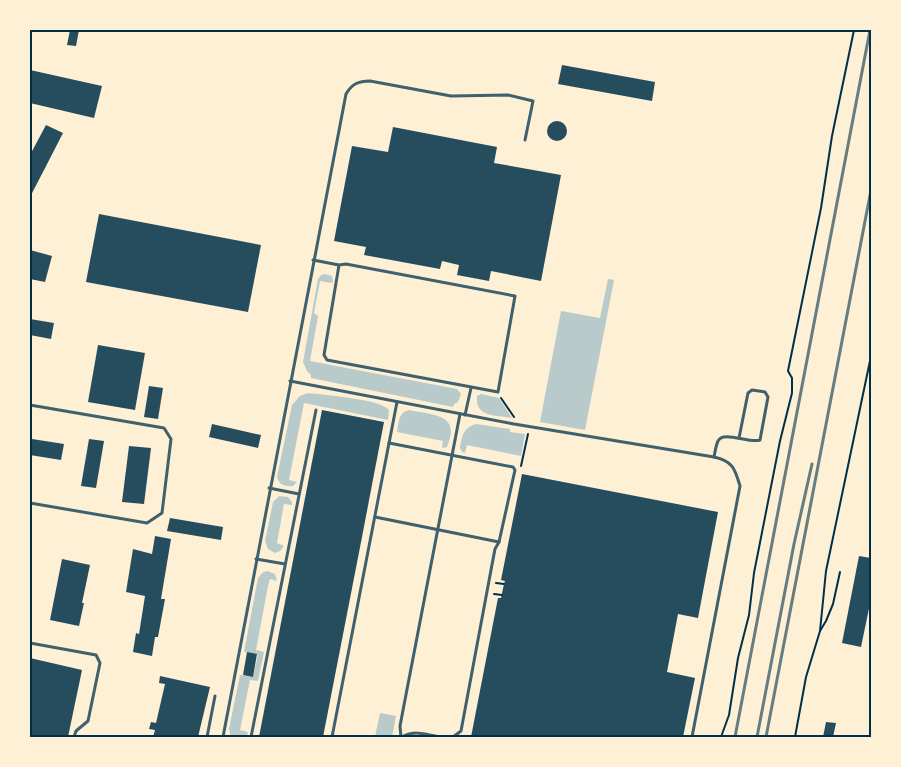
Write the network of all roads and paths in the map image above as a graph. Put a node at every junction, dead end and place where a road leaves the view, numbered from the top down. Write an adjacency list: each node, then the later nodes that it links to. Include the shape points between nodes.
1 (854, 30): 43 (path, via 788,371 792,378 792,393 754,573 749,615)
2 (525, 140): 3 (lane, via 533,101 502,95 451,96 370,81 353,85 344,101)
3 (314, 260): 4 (lane); 6 (lane)
4 (339, 265): 7 (lane, via 324,355 327,360); 8 (lane, via 515,296)
5 (871, 356): 31 (path, via 826,571)
6 (290, 381): 9 (lane); 18 (lane)
7 (471, 388): 8 (lane); 12 (lane)
8 (498, 392): 13 (path)
9 (397, 402): 12 (lane); 15 (lane)
10 (30, 405): 20 (lane, via 164,428 171,439 162,512 147,523)
11 (316, 410): 19 (lane)
12 (462, 414): 16 (lane); 17 (lane)
13 (515, 418)
14 (739, 438): 14 (lane, via 760,440 768,397 765,392 752,390 748,393); 17 (lane, via 721,437)
15 (389, 443): 16 (lane); 21 (lane)
16 (453, 456): 22 (lane); 23 (lane, via 515,470)
17 (714, 457): 42 (lane, via 729,462 735,469 740,486)
18 (269, 488): 19 (lane); 24 (lane)
19 (299, 494): 25 (lane)
20 (30, 503)
21 (375, 517): 22 (lane); 38 (lane)
22 (438, 530): 23 (lane); 39 (lane)
23 (499, 542): 41 (lane, via 491,566 461,731)
24 (256, 558): 25 (lane); 36 (lane)
25 (285, 564): 37 (lane)
26 (840, 572): 31 (path, via 833,604)
27 (496, 583): 28 (path)
28 (504, 584)
29 (494, 594): 30 (path)
30 (502, 595)
31 (820, 631): 44 (path, via 806,678)
32 (30, 643): 34 (lane, via 96,655 100,664 88,721)
33 (215, 696): 35 (lane)
34 (74, 737)
35 (207, 737)
36 (223, 737)
37 (251, 737)
38 (332, 737)
39 (401, 737): 40 (lane, via 409,733)
40 (440, 737)
41 (453, 737)
42 (692, 737)
43 (721, 737)
44 (795, 737)

